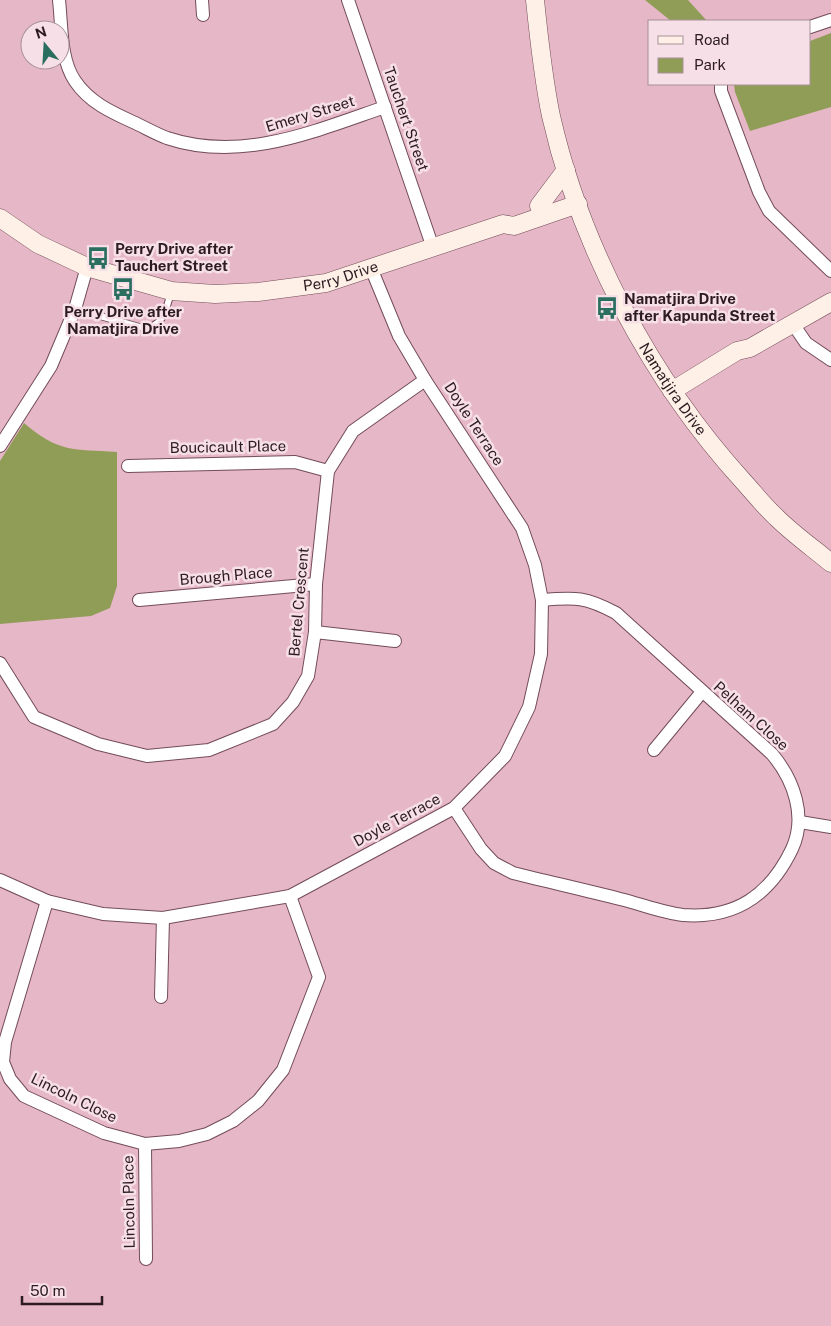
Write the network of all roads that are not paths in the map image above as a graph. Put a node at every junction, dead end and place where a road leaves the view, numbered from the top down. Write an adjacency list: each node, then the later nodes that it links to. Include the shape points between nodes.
1 (59, 0): 9 (street, Emery Street, via 66,61 74,81 105,109 167,138 212,147 260,146 295,138)
2 (202, 0): 5 (street)
3 (348, 0): 9 (street, Tauchert Street)
4 (535, 0): 10 (street, Namatjira Drive, via 551,115)
5 (203, 16)
6 (831, 20): 7 (street)
7 (811, 27)
8 (721, 85): 18 (street, via 769,211)
9 (385, 108): 15 (street, Tauchert Street)
10 (566, 170): 11 (street, Namatjira Drive); 12 (street)
11 (576, 199): 12 (street, Perry Drive); 14 (street, Namatjira Drive)
12 (542, 211): 14 (street, via 566,219); 15 (street, Perry Drive, via 514,226 503,224)
13 (0, 218): 16 (street, Perry Drive, via 38,244)
14 (589, 233): 25 (street, Namatjira Drive, via 643,345)
15 (433, 248): 17 (street, Perry Drive)
16 (87, 267): 19 (street, Perry Drive); 21 (street)
17 (371, 268): 19 (street, Perry Drive, via 326,284 258,292); 24 (street, Doyle Terrace, via 399,336)
18 (831, 271)
19 (171, 291): 21 (lane, via 167,311 151,328)
20 (831, 302): 22 (street)
21 (75, 309): 26 (street, via 51,366)
22 (793, 324): 23 (street, via 806,344); 25 (street, via 750,348 742,359)
23 (831, 360)
24 (425, 380): 29 (street, Bertel Crescent, via 353,431); 33 (street, Doyle Terrace, via 522,528 535,564)
25 (674, 395): 30 (street, Namatjira Drive, via 722,458 775,517)
26 (4, 427): 27 (street)
27 (0, 446)
28 (128, 466): 29 (street, Boucicault Place, via 294,462)
29 (328, 471): 31 (street, Bertel Crescent)
30 (831, 563)
31 (316, 584): 32 (street, Brough Place); 34 (street, Bertel Crescent)
32 (139, 600)
33 (542, 600): 37 (street, Pelham Close, via 581,598 616,613); 39 (street, Doyle Terrace, via 541,654 529,707 505,756)
34 (315, 632): 35 (street); 36 (street, Bertel Crescent, via 308,676 293,702 273,724 209,750 147,756 98,744 34,716)
35 (395, 641)
36 (0, 663)
37 (701, 692): 38 (street); 40 (street, Pelham Close, via 782,766 796,800)
38 (654, 750)
39 (454, 808): 40 (street, Pelham Close, via 481,849 494,863 513,873 682,914 727,912 752,899 771,883 784,864); 43 (street, Doyle Terrace)
40 (800, 822): 41 (street)
41 (831, 828)
42 (0, 880): 44 (street, Doyle Terrace)
43 (290, 896): 45 (street, Doyle Terrace); 47 (street, Lincoln Close, via 319,977 283,1070 258,1101 233,1121 188,1139)
44 (47, 900): 45 (street, Doyle Terrace, via 103,914); 47 (street, Lincoln Close, via 5,1042 3,1062 6,1070 24,1096 104,1134)
45 (162, 918): 46 (street)
46 (162, 997)
47 (145, 1144): 48 (street, Lincoln Place)
48 (146, 1259)

